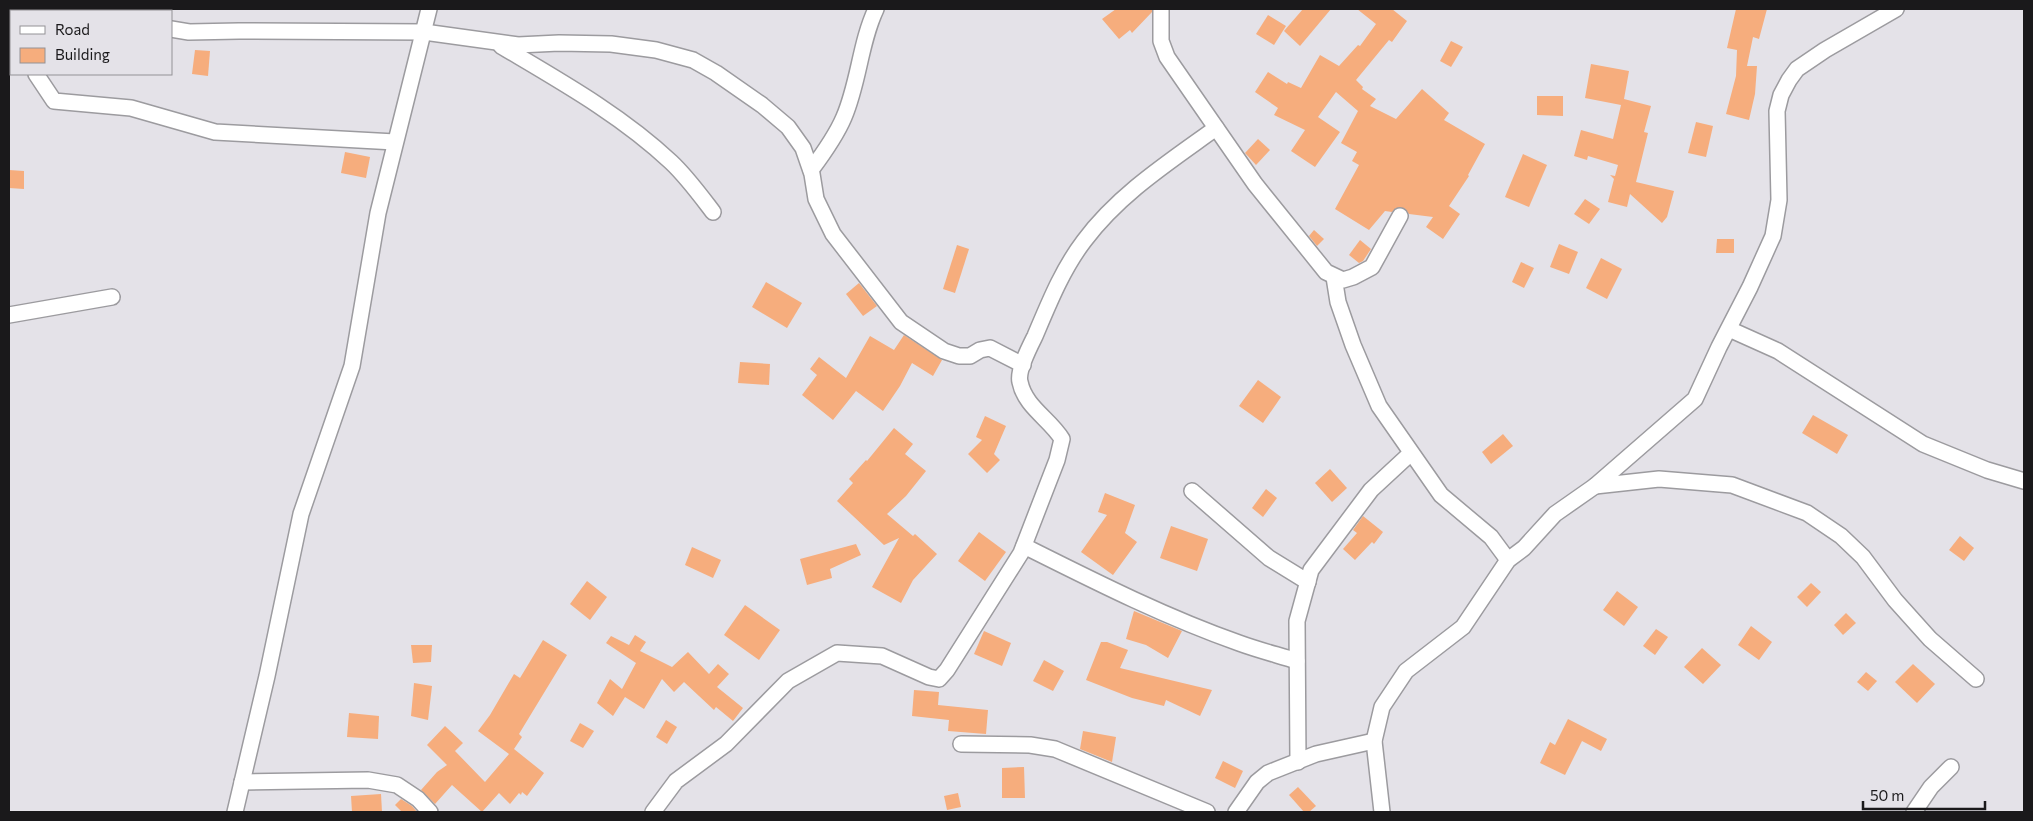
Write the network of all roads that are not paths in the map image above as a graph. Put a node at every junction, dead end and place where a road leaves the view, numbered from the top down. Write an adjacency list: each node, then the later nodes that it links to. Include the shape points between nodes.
1 (429, 9): 6 (street)
2 (876, 9): 11 (street, via 844,117)
3 (1161, 9): 9 (street, via 1161,41 1167,57)
4 (1896, 9): 17 (street, via 1825,50 1797,69 1788,80 1777,111 1779,200 1773,236)
5 (172, 29): 6 (street, via 189,32)
6 (424, 32): 7 (street); 10 (street)
7 (495, 42): 11 (street, via 518,45 611,44 656,50 693,60 788,126 803,148); 12 (street, via 588,98 651,144 672,163)
8 (37, 75): 10 (street, via 54,100 131,108 215,132)
9 (1216, 128): 14 (street, via 1255,184 1326,272); 18 (street, via 1137,185 1083,242 1054,291)
10 (395, 142): 32 (street, via 378,213 352,366 301,514)
11 (811, 170): 18 (street, via 816,199 833,234 902,322 944,351 970,356 990,348)
12 (713, 212)
13 (1400, 216): 14 (street, via 1372,267 1343,280)
14 (1334, 277): 19 (street, via 1338,302 1379,406)
15 (112, 297): 16 (street)
16 (9, 314)
17 (1729, 329): 20 (street, via 1778,351 1923,444 1987,470); 21 (street, via 1695,399)
18 (1022, 365): 23 (street, via 1019,381 1031,406 1056,428 1062,439)
19 (1411, 453): 24 (street, via 1441,495 1491,537); 25 (street, via 1370,490 1311,570)
20 (2023, 477)
21 (1595, 486): 24 (street, via 1555,514 1524,548); 27 (street, via 1658,479 1732,484 1807,513 1841,536 1863,557 1930,639)
22 (1192, 490): 25 (street, via 1269,558)
23 (1024, 546): 26 (street, via 1167,614 1240,644); 35 (street, via 939,679 882,656 837,653 788,682 726,744 676,781)
24 (1508, 560): 28 (street, via 1462,627 1406,671 1382,707)
25 (1308, 582): 26 (street, via 1297,621)
26 (1298, 661): 30 (street)
27 (1976, 679)
28 (1374, 741): 30 (street, via 1316,754); 38 (street)
29 (961, 744): 36 (street, via 1030,745 1055,749)
30 (1298, 762): 37 (street, via 1268,773 1257,782)
31 (1951, 767): 39 (street)
32 (242, 782): 33 (street); 34 (street, via 368,780 397,785)
33 (235, 812)
34 (430, 812)
35 (653, 812)
36 (1207, 812)
37 (1236, 812)
38 (1382, 812)
39 (1914, 812)

